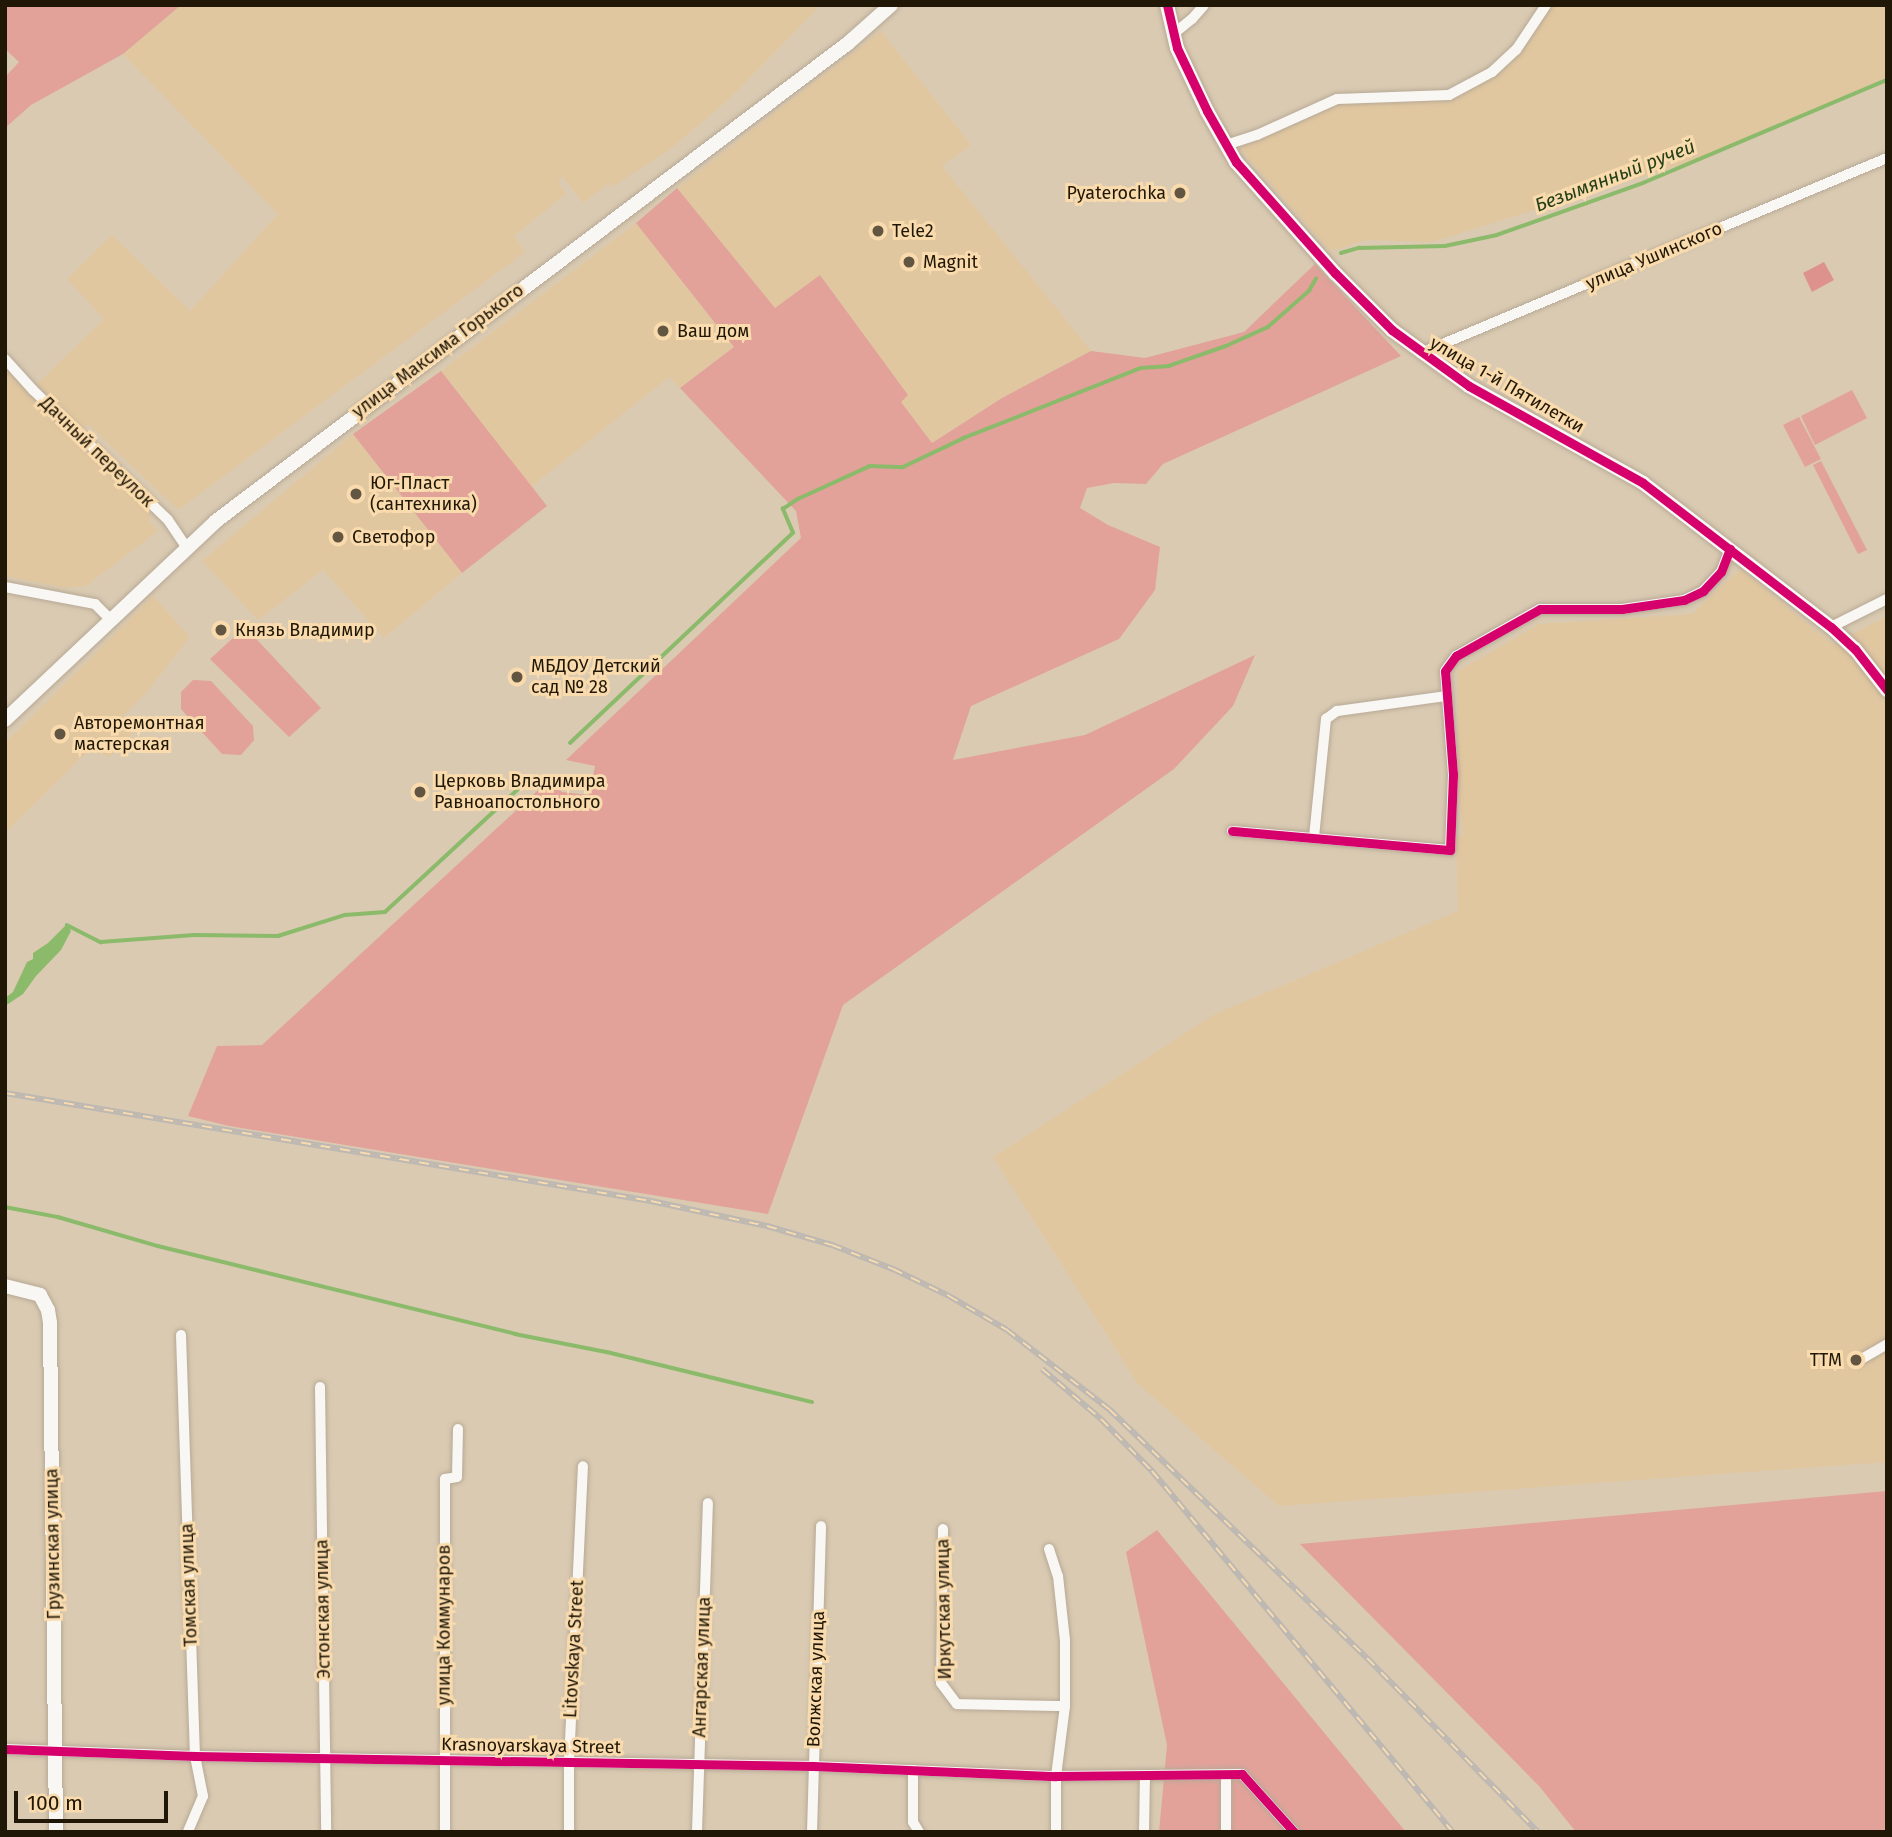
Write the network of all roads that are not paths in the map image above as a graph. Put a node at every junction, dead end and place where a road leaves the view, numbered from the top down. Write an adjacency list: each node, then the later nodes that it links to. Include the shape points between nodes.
1 (891, 5): 10 (main road, улица Максима Горького, via 848,44 330,432)
2 (1167, 5): 5 (main road, улица 1-й Пятилетки)
3 (1204, 5): 5 (street)
4 (1546, 5): 6 (street, via 1516,50 1492,72 1449,95 1338,99)
5 (1172, 35): 6 (main road, улица 1-й Пятилетки)
6 (1226, 145): 8 (main road, улица 1-й Пятилетки, via 1249,178 1335,273)
7 (1887, 159): 8 (street, улица Ушинского)
8 (1421, 354): 11 (main road, улица 1-й Пятилетки, via 1469,386 1616,466)
9 (5, 359): 10 (street, Дачный переулок, via 168,520)
10 (186, 547): 14 (main road, улица Максима Горького)
11 (1730, 549): 15 (main road, улица 1-й Пятилетки); 17 (street, via 1721,572 1703,591 1684,600 1622,608 1539,609 1512,622 1456,656 1445,671)
12 (5, 587): 14 (street, via 94,604)
13 (1887, 598): 15 (street)
14 (110, 619): 18 (main road, улица Максима Горького)
15 (1831, 627): 16 (main road, улица 1-й Пятилетки)
16 (1887, 690)
17 (1446, 696): 20 (street, via 1337,711 1326,719); 20 (street, via 1453,774 1450,850)
18 (5, 720)
19 (1232, 831): 20 (street)
20 (1314, 837)
21 (5, 1286): 34 (main road, Грузинская улица, via 40,1296 50,1323)
22 (181, 1335): 35 (street, Томская улица)
23 (1887, 1343): 24 (street)
24 (1858, 1361)
25 (320, 1387): 36 (street, Эстонская улица)
26 (458, 1429): 37 (street, улица Коммунаров, via 457,1477 445,1479)
27 (583, 1466): 38 (street, Litovskaya Street)
28 (708, 1503): 39 (street, Ангарская улица)
29 (821, 1526): 40 (street, Волжская улица)
30 (943, 1529): 32 (street, Иркутская улица, via 941,1683 957,1704)
31 (1049, 1549): 32 (street, via 1061,1602)
32 (1065, 1706): 44 (street)
33 (5, 1749): 34 (street, Krasnoyarskaya Street)
34 (55, 1750): 35 (street, Krasnoyarskaya Street); 45 (main road, Грузинская улица)
35 (195, 1756): 36 (street, Krasnoyarskaya Street); 46 (street, Томская улица, via 203,1796)
36 (326, 1758): 37 (street, Krasnoyarskaya Street); 47 (street, Эстонская улица)
37 (444, 1760): 38 (street, Krasnoyarskaya Street); 48 (street, улица Коммунаров)
38 (569, 1762): 39 (street, Krasnoyarskaya Street); 49 (street, Litovskaya Street)
39 (698, 1764): 40 (street, Krasnoyarskaya Street); 50 (street, Ангарская улица)
40 (813, 1766): 41 (street, Krasnoyarskaya Street); 51 (street, Волжская улица)
41 (913, 1770): 44 (street, Krasnoyarskaya Street); 52 (street, via 913,1822)
42 (1144, 1775): 43 (street, Krasnoyarskaya Street); 44 (street, Krasnoyarskaya Street); 54 (street)
43 (1226, 1775): 55 (street); 56 (street, Krasnoyarskaya Street, via 1242,1774)
44 (1056, 1776): 53 (street)
45 (56, 1832)
46 (188, 1832)
47 (326, 1832)
48 (445, 1832)
49 (569, 1832)
50 (697, 1832)
51 (812, 1832)
52 (919, 1832)
53 (1056, 1832)
54 (1144, 1832)
55 (1226, 1832)
56 (1294, 1832)

